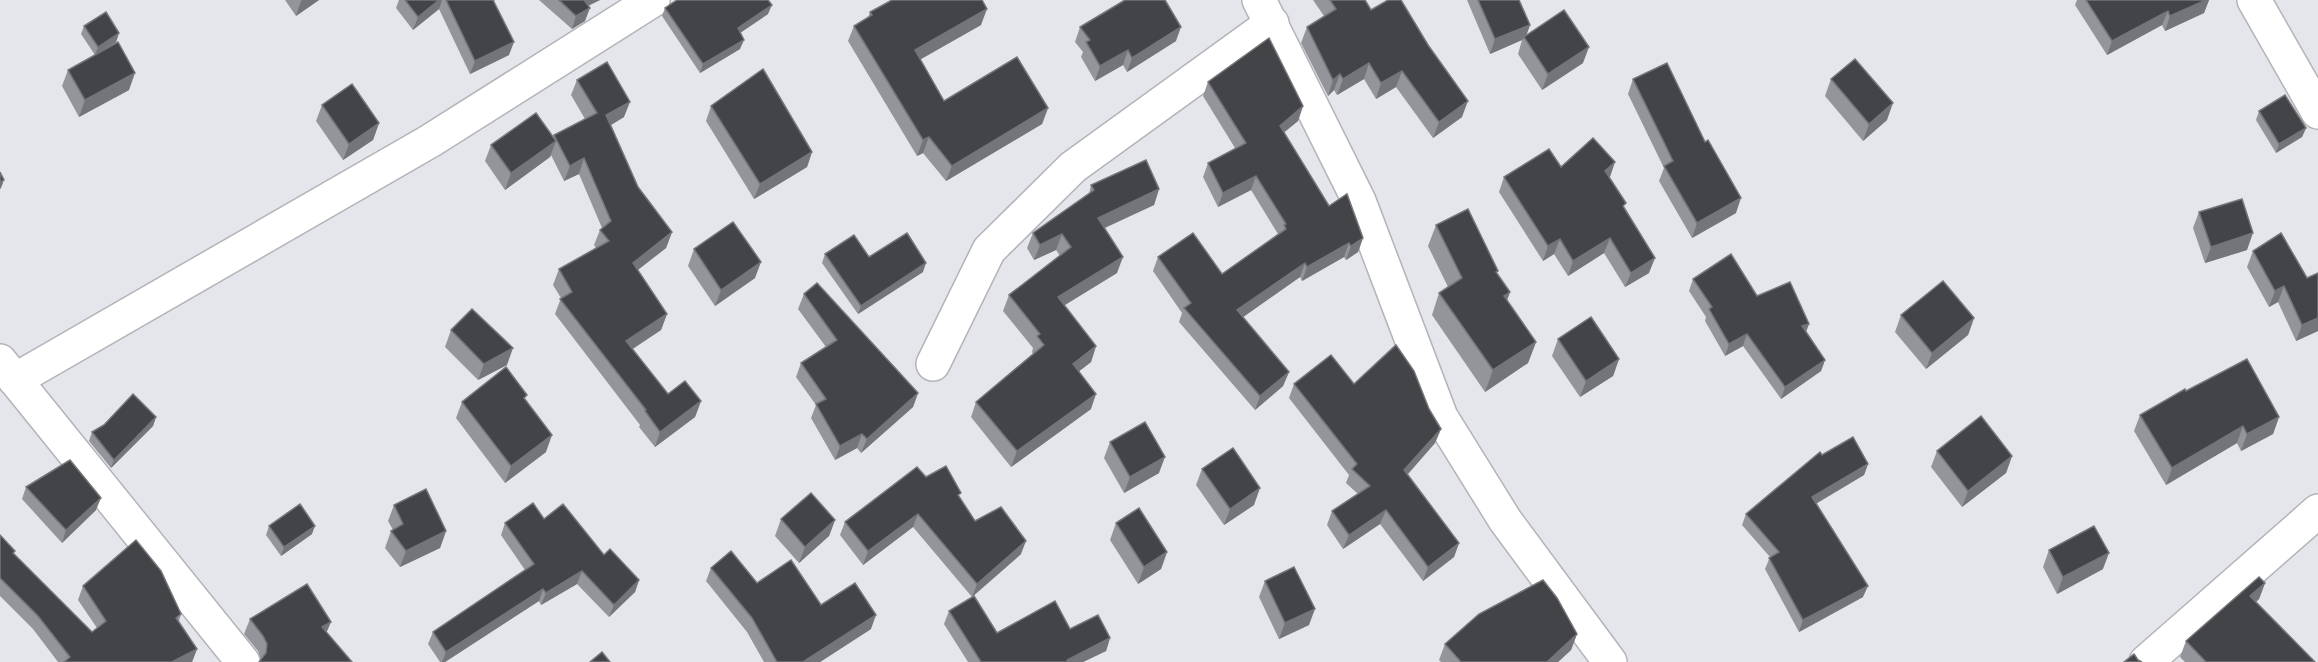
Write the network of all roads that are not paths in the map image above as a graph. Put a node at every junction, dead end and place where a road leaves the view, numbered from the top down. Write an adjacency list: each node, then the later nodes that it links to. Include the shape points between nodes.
1 (653, 0): 6 (street, via 430,141)
2 (2254, 0): 4 (street)
3 (1265, 11): 5 (street, via 1073,167 989,250); 9 (street, via 1359,201 1441,417 1505,519)
4 (2318, 112)
5 (933, 364)
6 (8, 370): 8 (street)
7 (2318, 511): 10 (street)
8 (243, 662)
9 (1610, 662)
10 (2146, 662)

